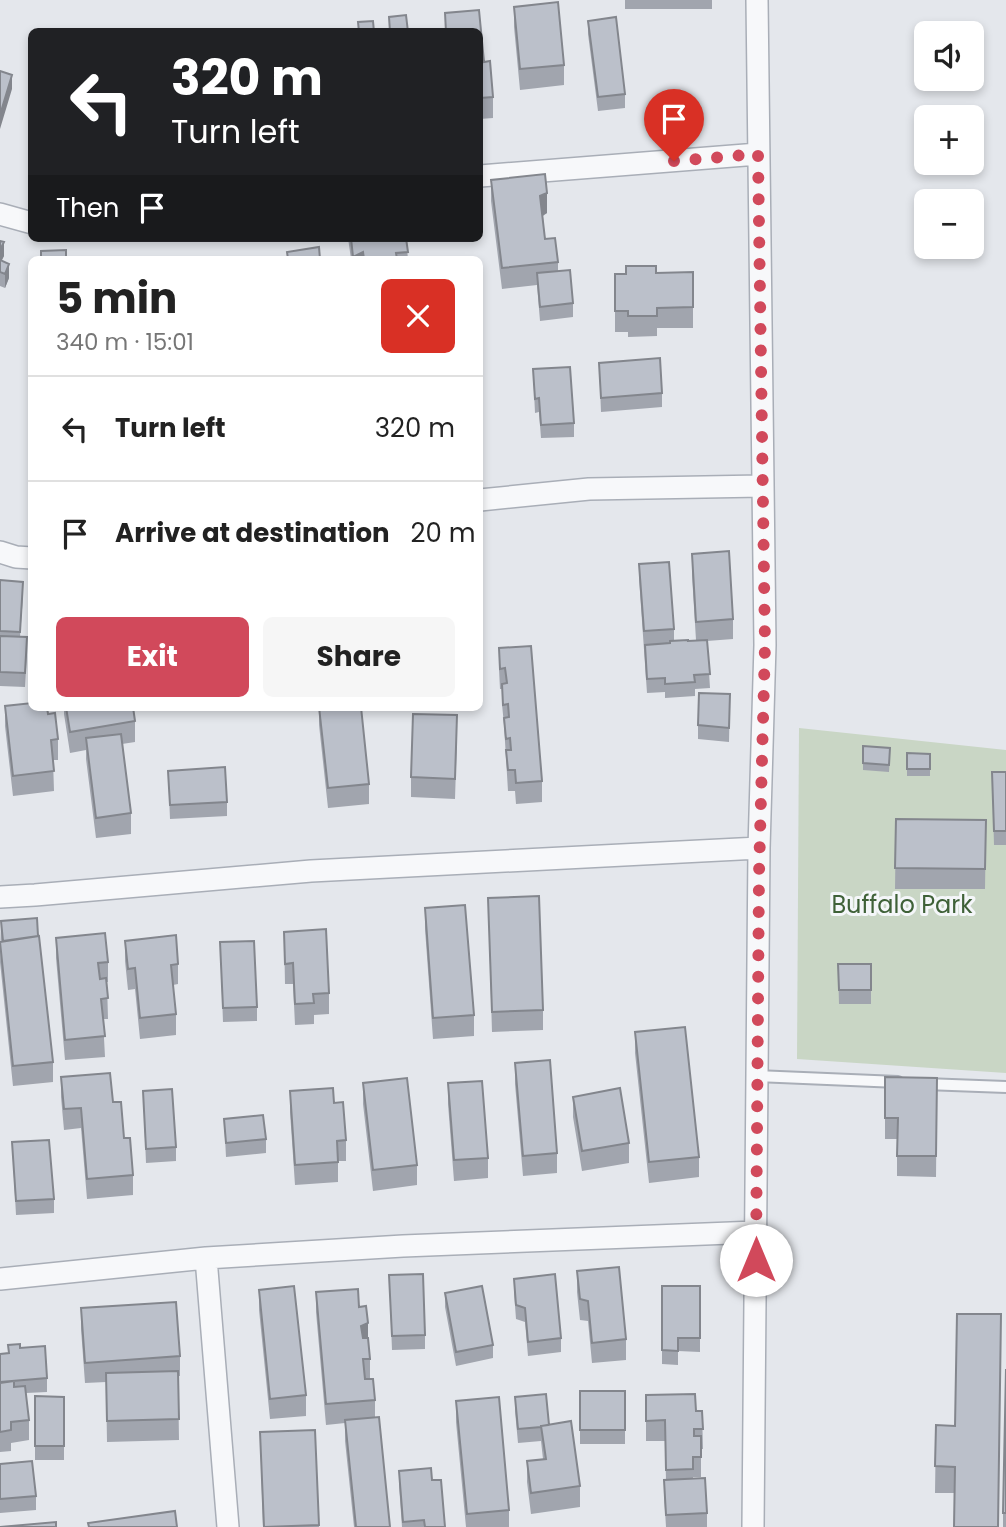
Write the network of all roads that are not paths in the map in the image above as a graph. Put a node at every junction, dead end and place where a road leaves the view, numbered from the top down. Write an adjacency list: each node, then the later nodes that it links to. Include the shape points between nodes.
1 (757, 0): 2 (street)
2 (758, 154): 3 (street); 6 (street)
3 (483, 176)
4 (0, 214): 5 (street)
5 (28, 222)
6 (762, 486): 7 (street, via 589,489); 10 (street, via 765,645)
7 (483, 500)
8 (0, 552): 9 (street)
9 (28, 558)
10 (760, 848): 11 (street, via 311,871); 12 (street)
11 (0, 897)
12 (758, 1076): 13 (lane); 14 (street)
13 (1006, 1087)
14 (756, 1232): 15 (street); 18 (street)
15 (206, 1258): 16 (street); 17 (street)
16 (0, 1279)
17 (228, 1527)
18 (753, 1527)

